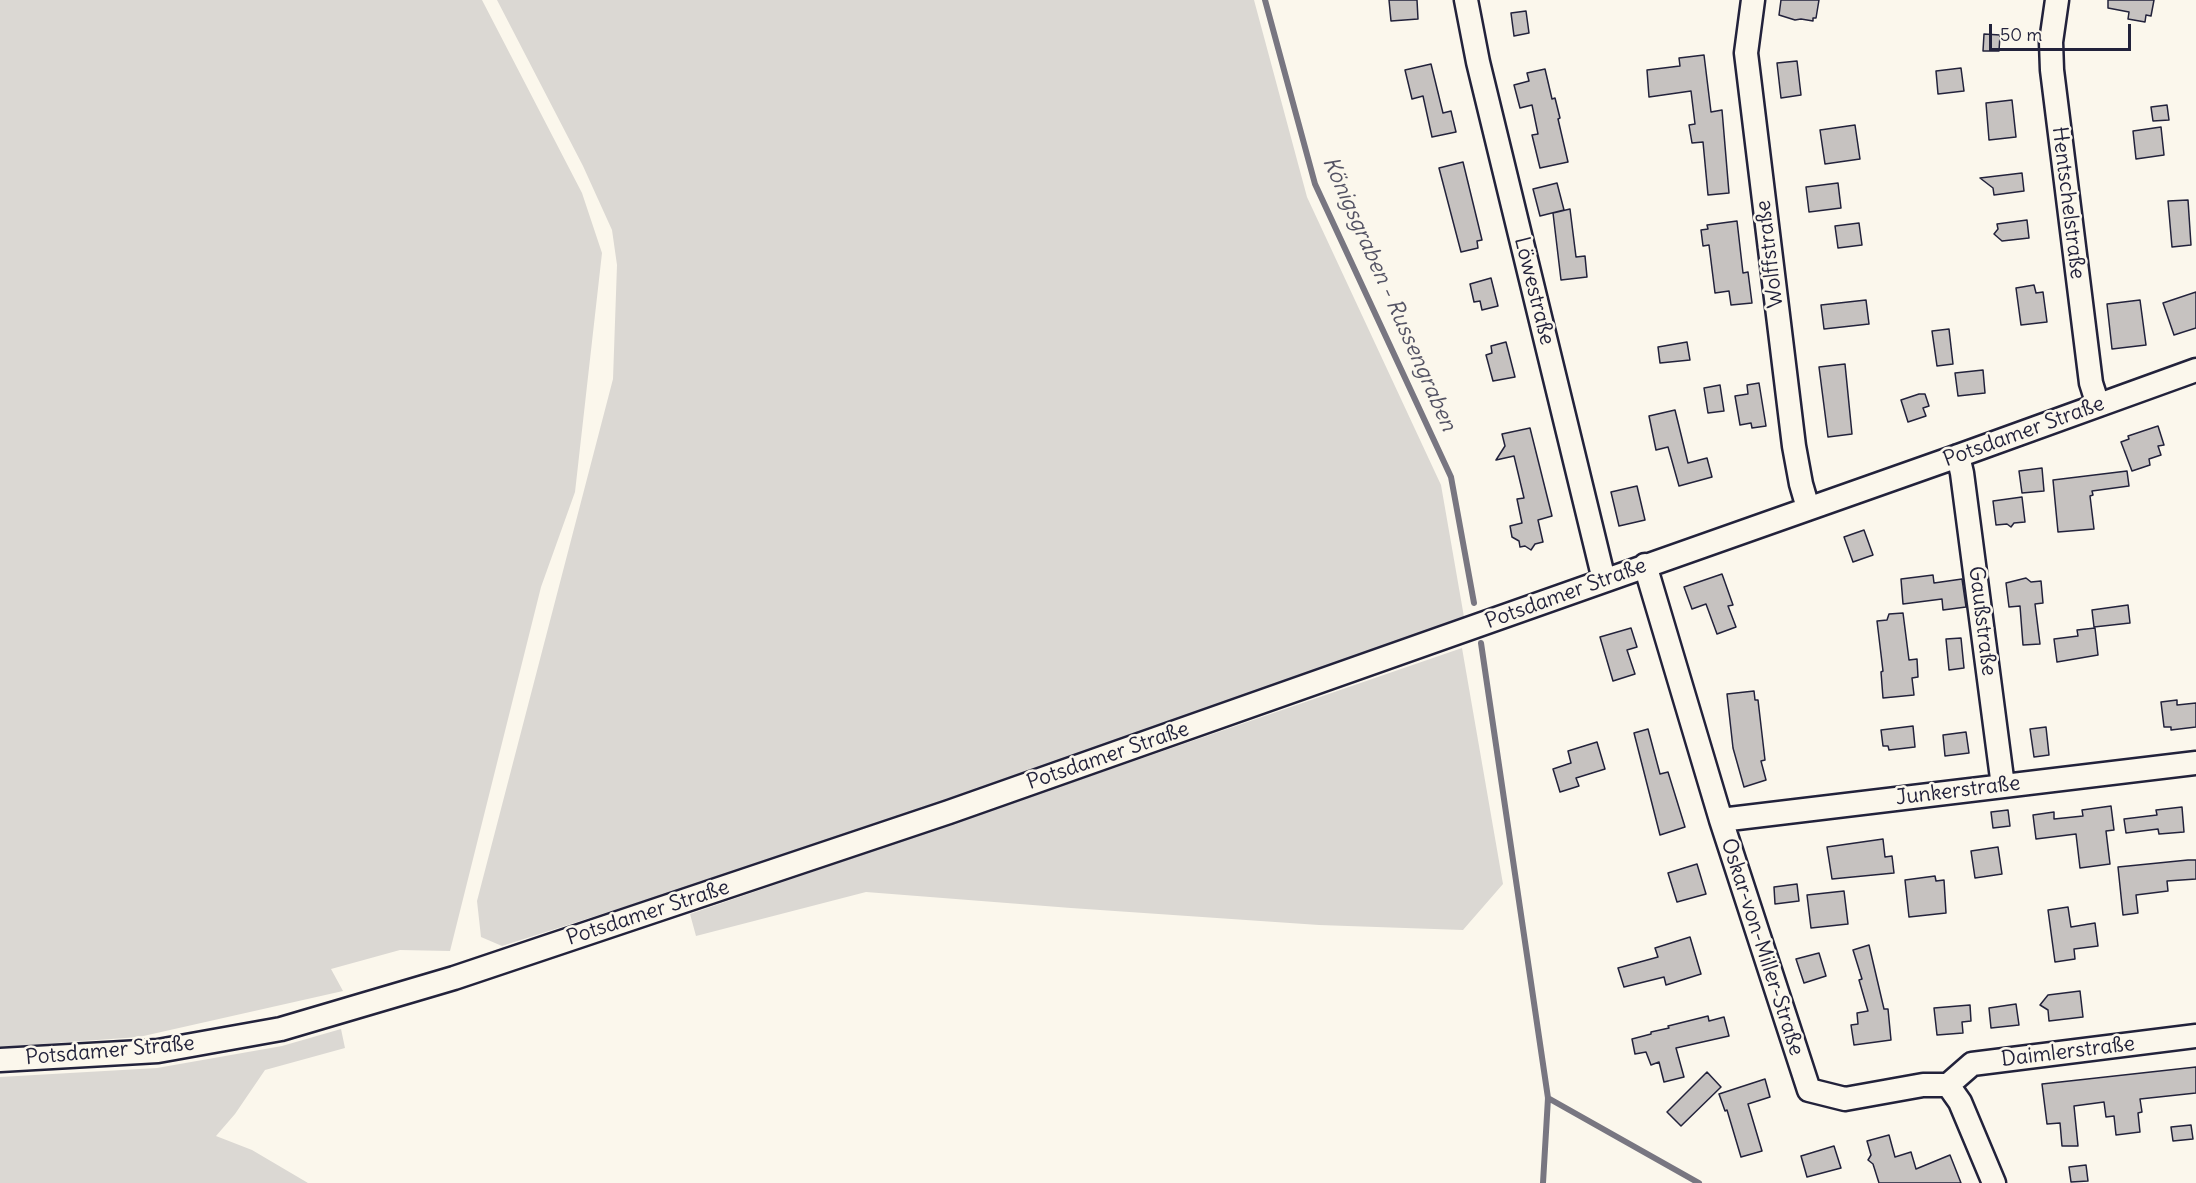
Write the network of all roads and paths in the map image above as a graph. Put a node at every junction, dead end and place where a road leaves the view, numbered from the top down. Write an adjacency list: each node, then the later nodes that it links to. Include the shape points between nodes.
1 (1466, 0): 9 (street, Löwestraße)
2 (1753, 0): 7 (street, Wolffstraße, via 1746,52 1794,446)
3 (2057, 0): 5 (street, Hentschelstraße, via 2052,70 2091,383)
4 (2196, 370): 5 (street, Potsdamer Straße)
5 (2098, 405): 6 (street, Potsdamer Straße)
6 (1958, 456): 7 (street, Potsdamer Straße); 11 (street, Gaußstraße)
7 (1808, 508): 8 (street, Potsdamer Straße)
8 (1645, 565): 9 (street, Potsdamer Straße); 12 (street, Oskar-von-Miller-Straße)
9 (1604, 580): 14 (street, Potsdamer Straße, via 949,812 443,981 280,1029 158,1051)
10 (2196, 763): 11 (street, Junkerstraße)
11 (2003, 786): 12 (street, Junkerstraße)
12 (1721, 820): 15 (street, Oskar-von-Miller-Straße, via 1809,1090 1845,1099 1923,1085)
13 (2196, 1036): 15 (street, Daimlerstraße, via 1972,1064)
14 (0, 1060)
15 (1948, 1085): 16 (street, via 1960,1102)
16 (1994, 1183)

